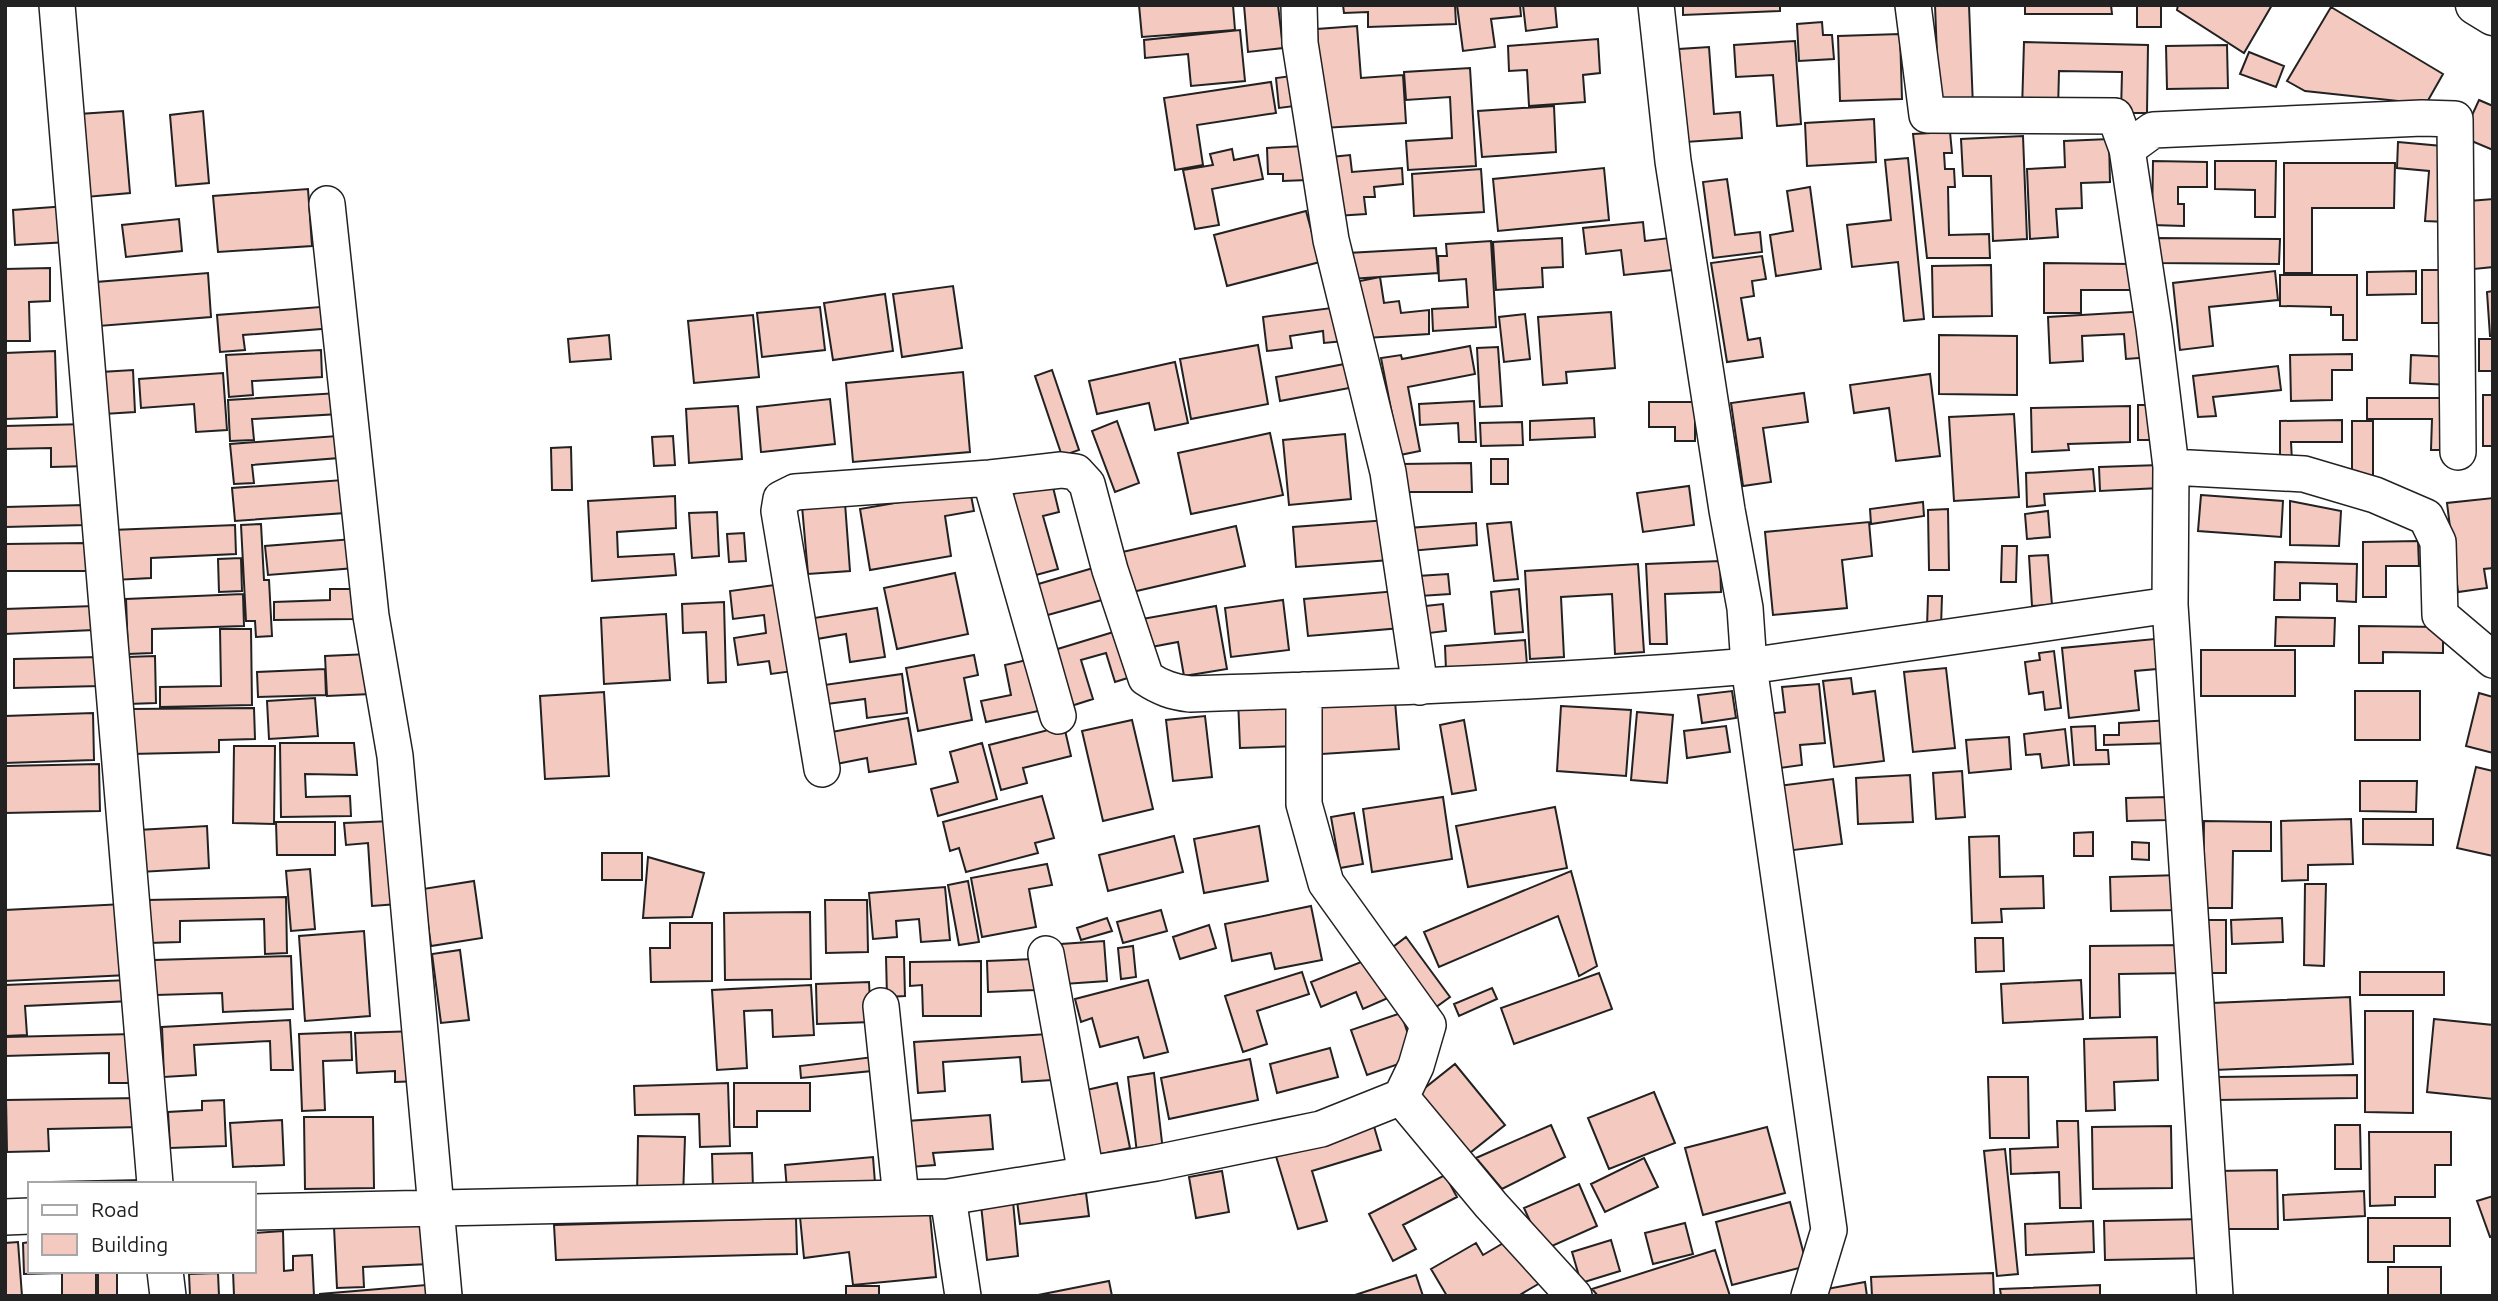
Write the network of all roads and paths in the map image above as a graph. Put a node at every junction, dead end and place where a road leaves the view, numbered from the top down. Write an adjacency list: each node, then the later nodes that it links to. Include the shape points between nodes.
1 (57, 5): 23 (street)
2 (1299, 5): 15 (street, via 1300,43 1331,240 1388,472)
3 (1656, 5): 14 (street, via 1673,161 1745,608)
4 (1913, 5): 7 (street, via 1927,115 2115,116)
5 (2475, 5): 6 (street)
6 (2493, 16)
7 (2127, 149): 9 (street, via 2153,130 2455,119); 10 (street)
8 (327, 204): 26 (street, via 371,616 394,756)
9 (2459, 452)
10 (2171, 467): 12 (street); 13 (street, via 2304,474 2375,495 2426,517 2438,542 2440,615)
11 (990, 478): 16 (street, via 1061,470 1076,472 1087,484 1146,678 1158,687 1190,694); 17 (street); 18 (street, via 795,492 781,499 779,510)
12 (2169, 605): 14 (street); 36 (street)
13 (2493, 660)
14 (1749, 666): 15 (street); 35 (street, via 1829,1230)
15 (1420, 687): 16 (street)
16 (1304, 690): 21 (street, via 1304,804 1326,883 1428,1025)
17 (1058, 716)
18 (822, 769)
19 (1046, 954): 22 (street)
20 (881, 1006): 25 (street)
21 (1401, 1097): 22 (street, via 1321,1129); 34 (street)
22 (1086, 1174): 24 (street)
23 (155, 1182)
24 (948, 1197): 25 (street); 33 (street)
25 (901, 1198): 26 (street)
26 (434, 1208): 27 (street); 32 (street)
27 (256, 1212)
28 (28, 1216): 29 (street)
29 (5, 1217)
30 (165, 1273): 31 (street)
31 (168, 1296)
32 (444, 1296)
33 (963, 1296)
34 (1574, 1296)
35 (1810, 1296)
36 (2215, 1296)

